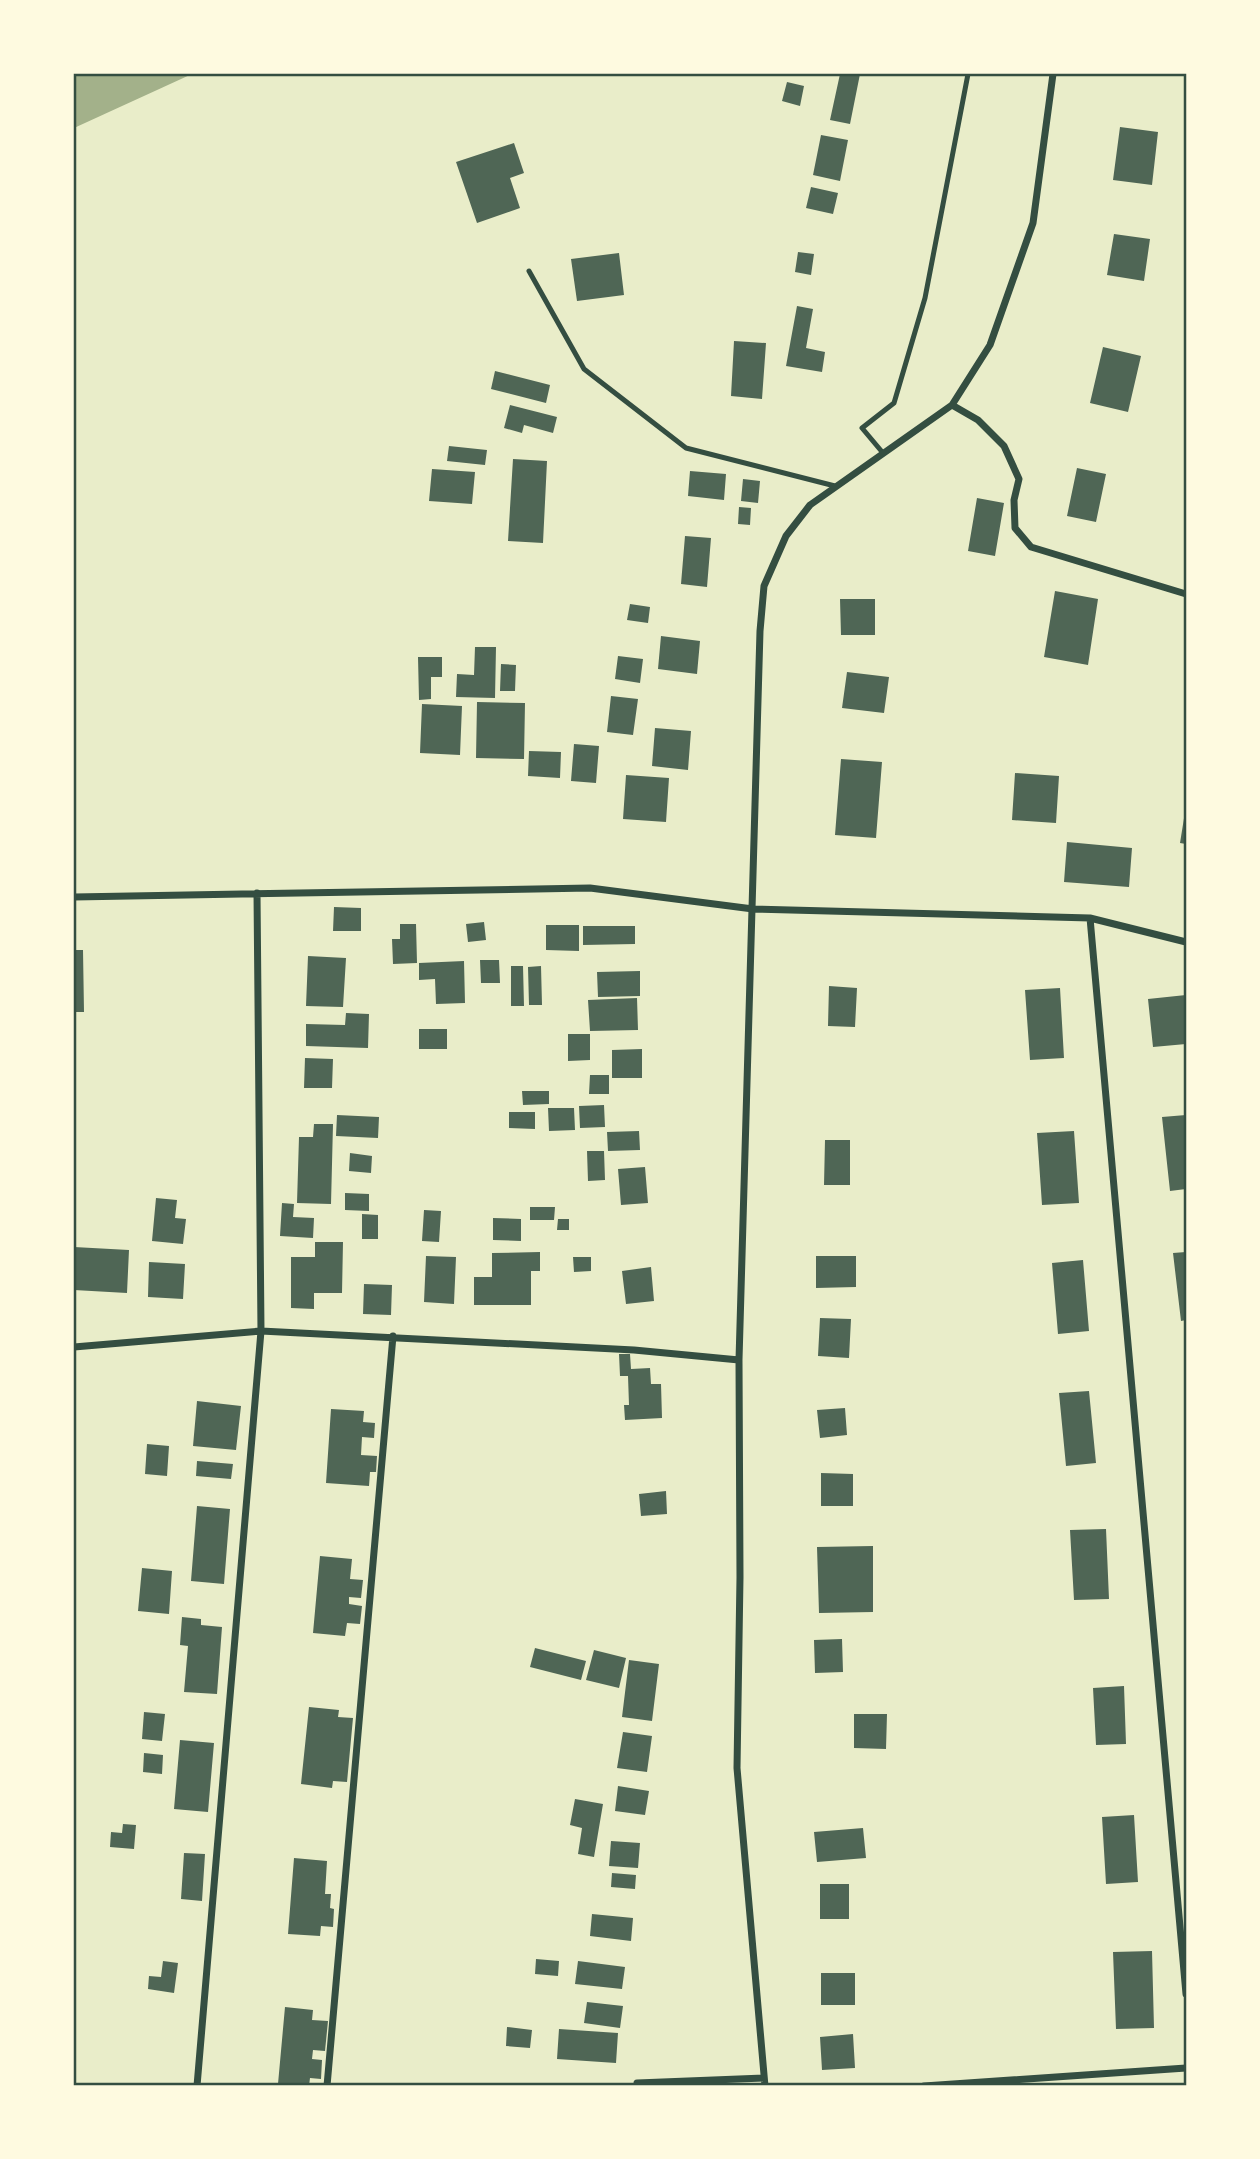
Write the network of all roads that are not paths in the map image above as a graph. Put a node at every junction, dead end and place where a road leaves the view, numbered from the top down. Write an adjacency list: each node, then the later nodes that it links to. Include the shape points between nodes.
1 (968, 74): 5 (lane, via 925,298 894,403 862,428)
2 (1053, 74): 4 (street, via 1033,223 990,345)
3 (529, 271): 6 (lane, via 583,369 686,449)
4 (952, 405): 5 (street); 7 (street, via 978,420 1004,446 1019,480 1014,500 1016,528 1031,547)
5 (883, 453): 6 (street)
6 (835, 486): 10 (street, via 810,505 786,536 764,586)
7 (1186, 594)
8 (257, 894): 9 (street); 10 (street, via 590,888); 13 (street)
9 (74, 897)
10 (753, 909): 11 (street); 16 (street)
11 (1090, 918): 12 (street); 17 (street)
12 (1186, 942)
13 (261, 1331): 14 (street); 15 (street); 20 (street)
14 (393, 1336): 16 (street); 21 (street)
15 (74, 1346)
16 (739, 1360): 19 (street, via 737,1768)
17 (1186, 1994)
18 (1186, 2068): 23 (street)
19 (765, 2082): 22 (street)
20 (195, 2085)
21 (327, 2085)
22 (637, 2085)
23 (924, 2085)

